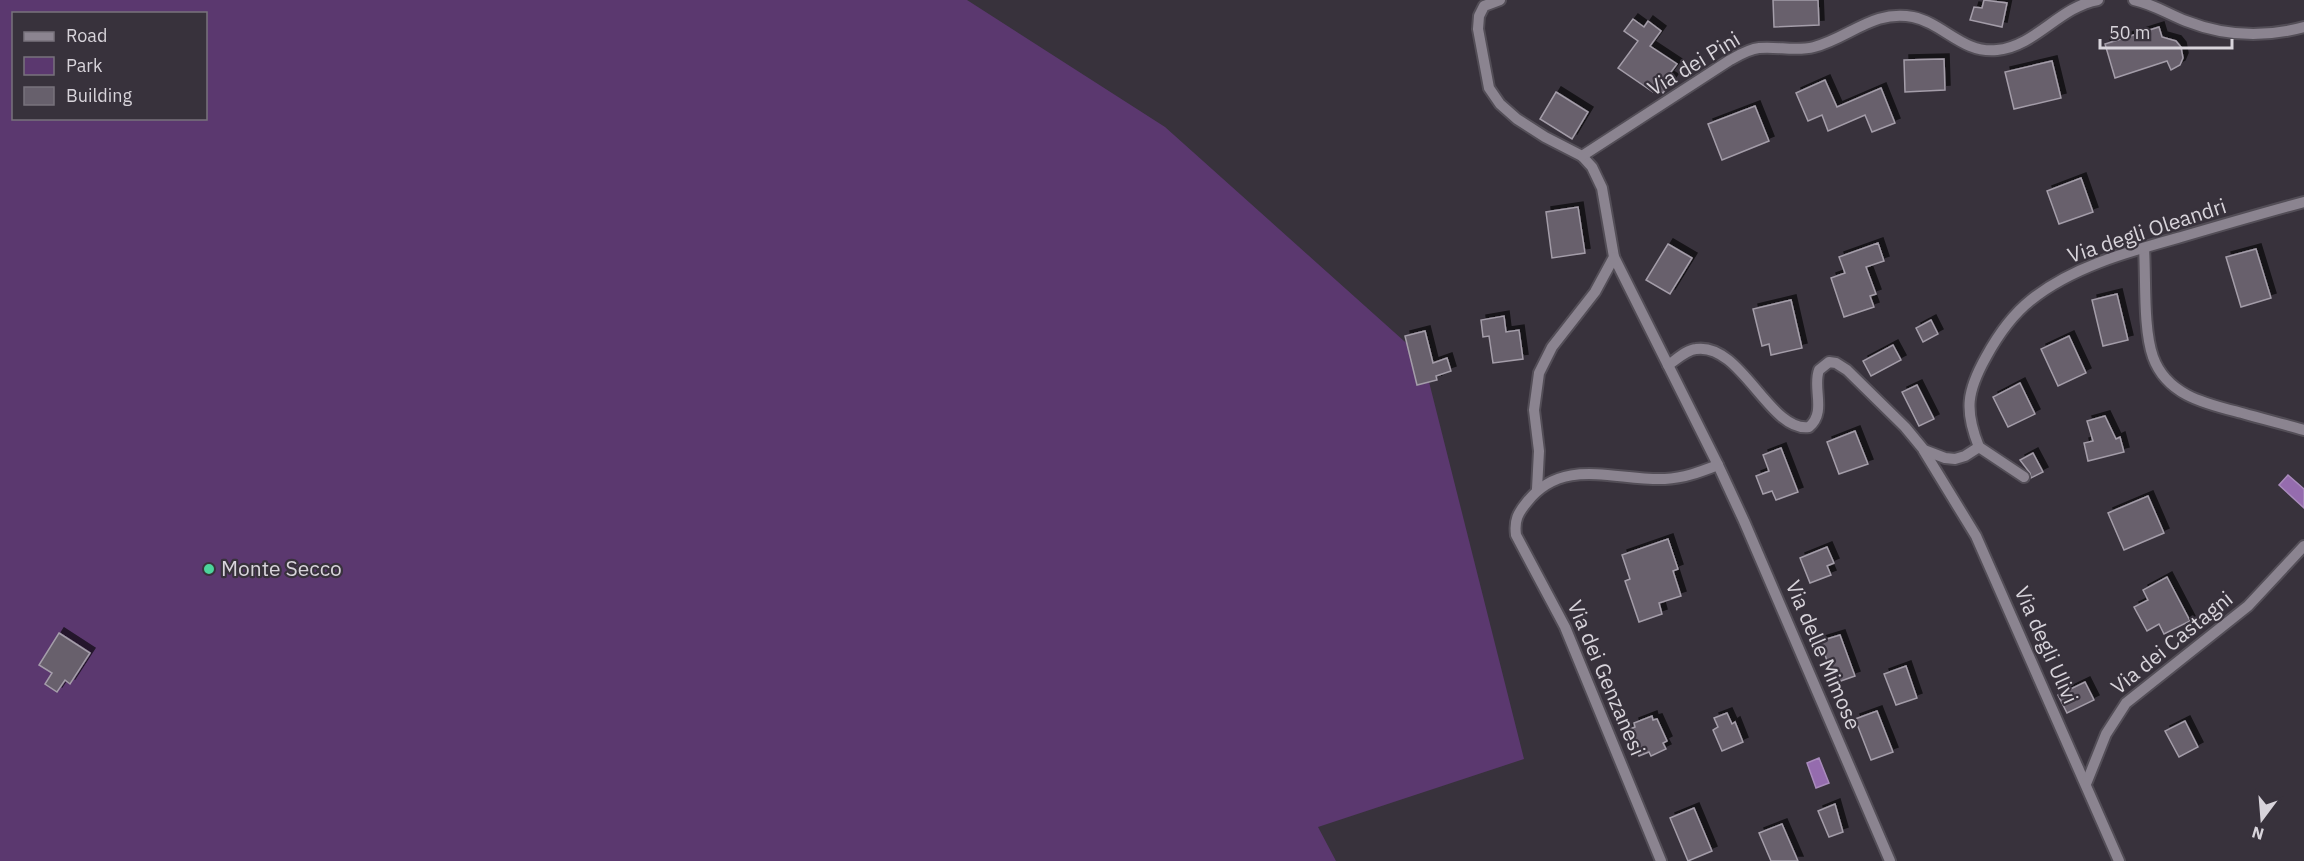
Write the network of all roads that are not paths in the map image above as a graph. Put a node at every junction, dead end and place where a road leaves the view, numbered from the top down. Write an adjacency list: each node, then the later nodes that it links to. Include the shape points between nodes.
1 (1500, 0): 5 (street, via 1484,6 1478,22 1489,88 1517,119)
2 (2098, 0): 5 (street, Via dei Pini, via 2070,10 2018,45 1994,51 1968,46 1921,20 1895,15 1870,21 1813,48 1753,49)
3 (2134, 0): 4 (street, via 2195,24 2241,34 2274,34)
4 (2304, 27)
5 (1582, 156): 8 (street, Via delle Mimose, via 1596,172 1602,188)
6 (2304, 202): 7 (street, Via degli Oleandri)
7 (2144, 248): 10 (street, via 2151,348 2166,379 2199,401); 11 (street, Via degli Oleandri, via 2076,273 2042,292 2002,330 1977,373 1970,395 1970,418)
8 (1614, 258): 9 (street, Via delle Mimose); 15 (street, via 1595,292 1552,347 1539,373 1534,410 1539,461)
9 (1668, 365): 12 (street, Via degli Ulivi, via 1696,349 1715,352 1735,366 1788,423 1803,428 1817,417 1819,370 1830,362 1836,363 1851,373); 13 (street, Via delle Mimose)
10 (2304, 430)
11 (1979, 447): 12 (street, via 1955,459); 14 (street)
12 (1924, 450): 17 (street, Via degli Ulivi, via 1976,537)
13 (1718, 465): 15 (street, via 1673,478 1574,474 1555,478); 19 (street, Via delle Mimose)
14 (2024, 477)
15 (1537, 489): 18 (street, Via dei Genzanesi, via 1518,513 1515,528 1519,542 1565,627)
16 (2304, 546): 17 (street, Via dei Castagni, via 2248,606 2126,704 2106,734)
17 (2086, 784): 20 (street, Via degli Ulivi)
18 (1661, 861)
19 (1890, 861)
20 (2119, 861)

